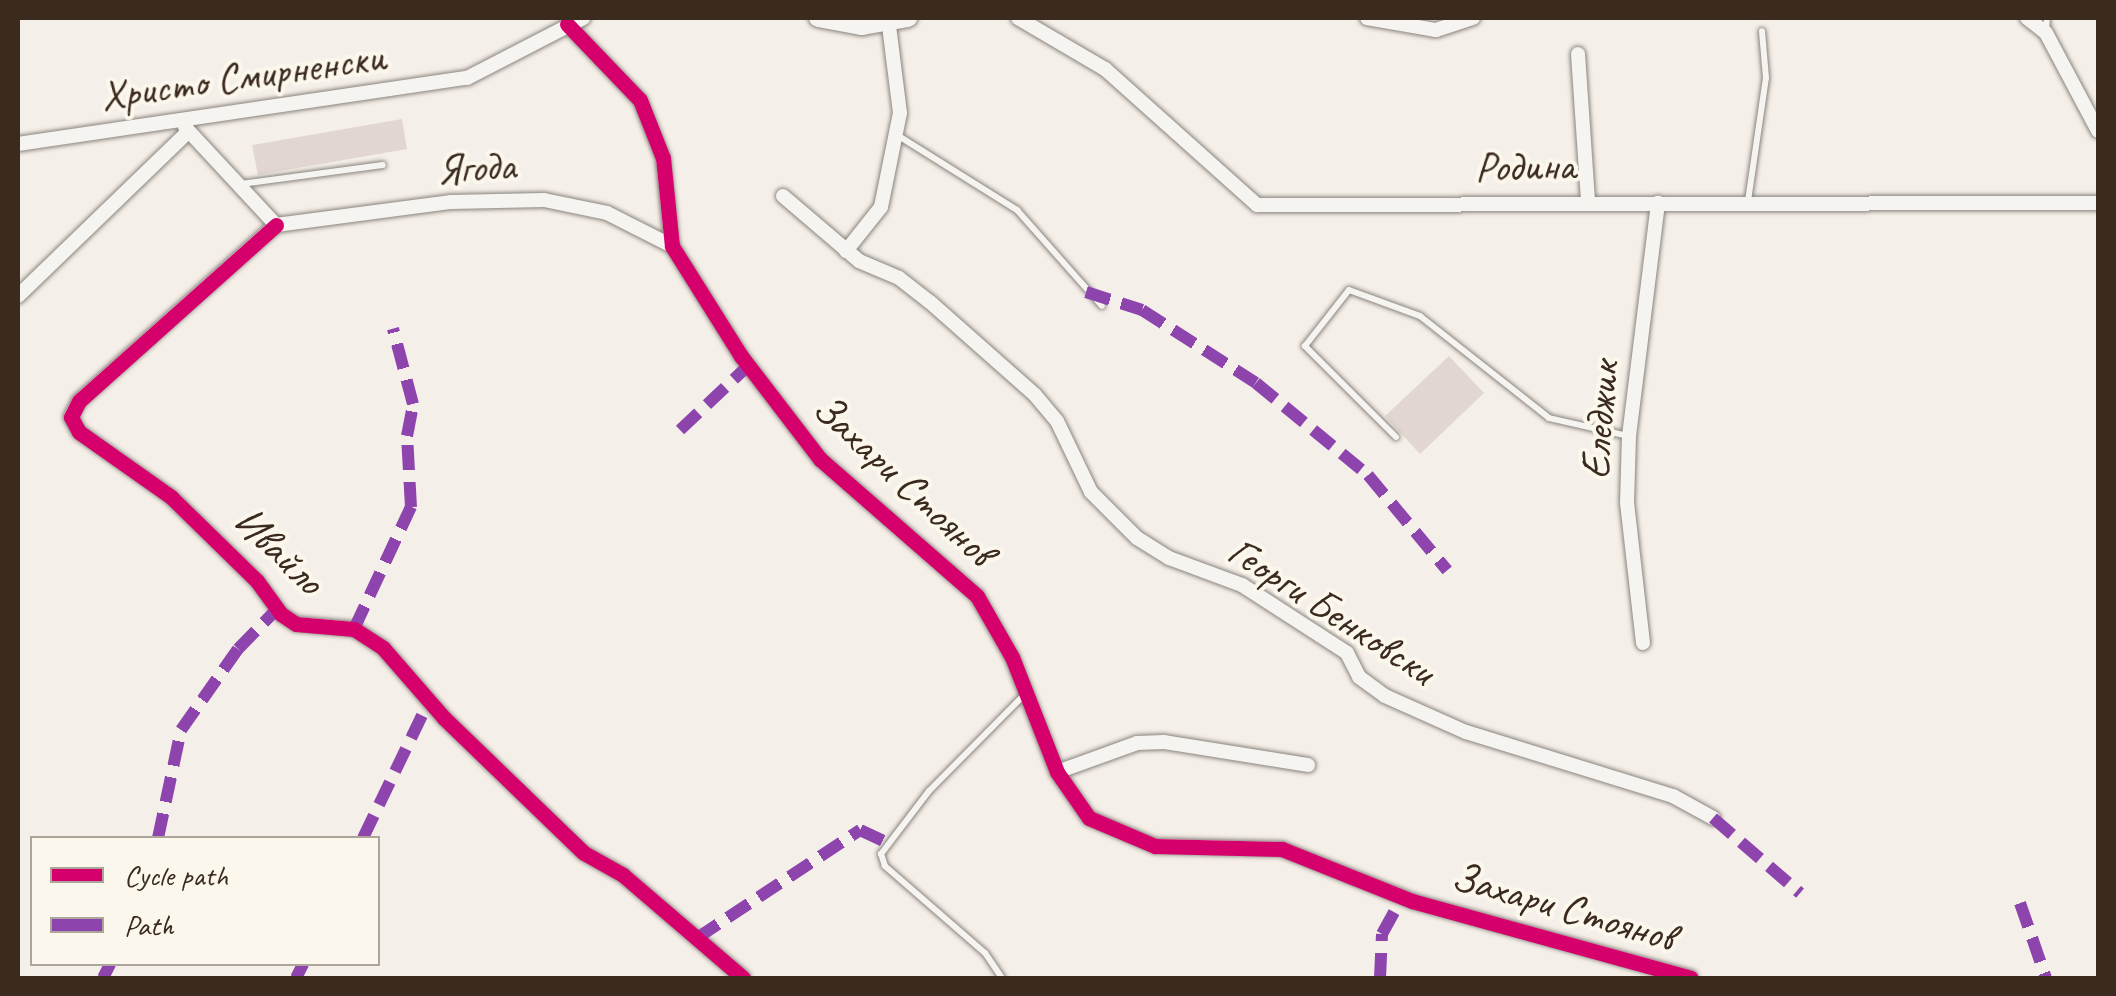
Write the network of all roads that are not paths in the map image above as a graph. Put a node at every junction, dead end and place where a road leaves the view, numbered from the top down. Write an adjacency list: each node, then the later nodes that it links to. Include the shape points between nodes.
1 (584, 18): 8 (street, Христо Смирненски)
2 (818, 18): 10 (street)
3 (908, 18): 10 (street)
4 (1018, 18): 20 (street, Родина, via 1105,69 1257,205)
5 (1367, 18): 6 (street, via 1436,30)
6 (1473, 18)
7 (2027, 18): 9 (street)
8 (567, 24): 13 (street, Христо Смирненски, via 468,78); 25 (street, Захари Стоянов, via 617,72 653,127)
9 (2047, 25): 14 (street)
10 (889, 26): 15 (street, via 898,66)
11 (1762, 31): 21 (lane, via 1766,78)
12 (1578, 54): 20 (street)
13 (185, 129): 16 (street, Христо Смирненски); 18 (street); 27 (street)
14 (2098, 131)
15 (896, 134): 26 (street, via 881,206); 28 (lane, via 1017,210)
16 (18, 144)
17 (384, 165): 18 (lane)
18 (241, 184): 24 (street)
19 (783, 196): 26 (street, Георги Бенковски)
20 (1588, 200): 22 (street, Родина)
21 (1748, 201): 22 (street, Родина); 23 (street, Родина)
22 (1658, 203): 30 (street, Еледжик)
23 (2098, 203)
24 (276, 224): 25 (street, Ягода, via 450,202 544,200 606,213); 36 (street, Ивайло, via 79,402 72,417 79,432 171,497 257,581 281,614 296,624 354,629 383,648 444,718 584,853 623,875)
25 (672, 246): 32 (street, Захари Стоянов, via 797,432 977,596)
26 (846, 251): 35 (street, Георги Бенковски, via 914,290 1035,395 1092,492 1137,538 1169,558 1242,585 1347,652 1358,677 1384,696 1466,732 1673,796)
27 (18, 296)
28 (1102, 306)
29 (1396, 436): 30 (lane, via 1304,346 1349,290 1420,316 1549,418)
30 (1629, 436): 31 (street, Еледжик, via 1628,503)
31 (1643, 642)
32 (1026, 693): 34 (street, Захари Стоянов); 37 (lane, via 928,791 881,854 886,866 985,953)
33 (1308, 765): 34 (street, via 1164,742 1137,743)
34 (1057, 772): 38 (street, Захари Стоянов, via 1090,818 1127,837 1155,846 1282,849 1424,904)
35 (1713, 818)
36 (743, 978)
37 (1002, 978)
38 (1691, 978)

